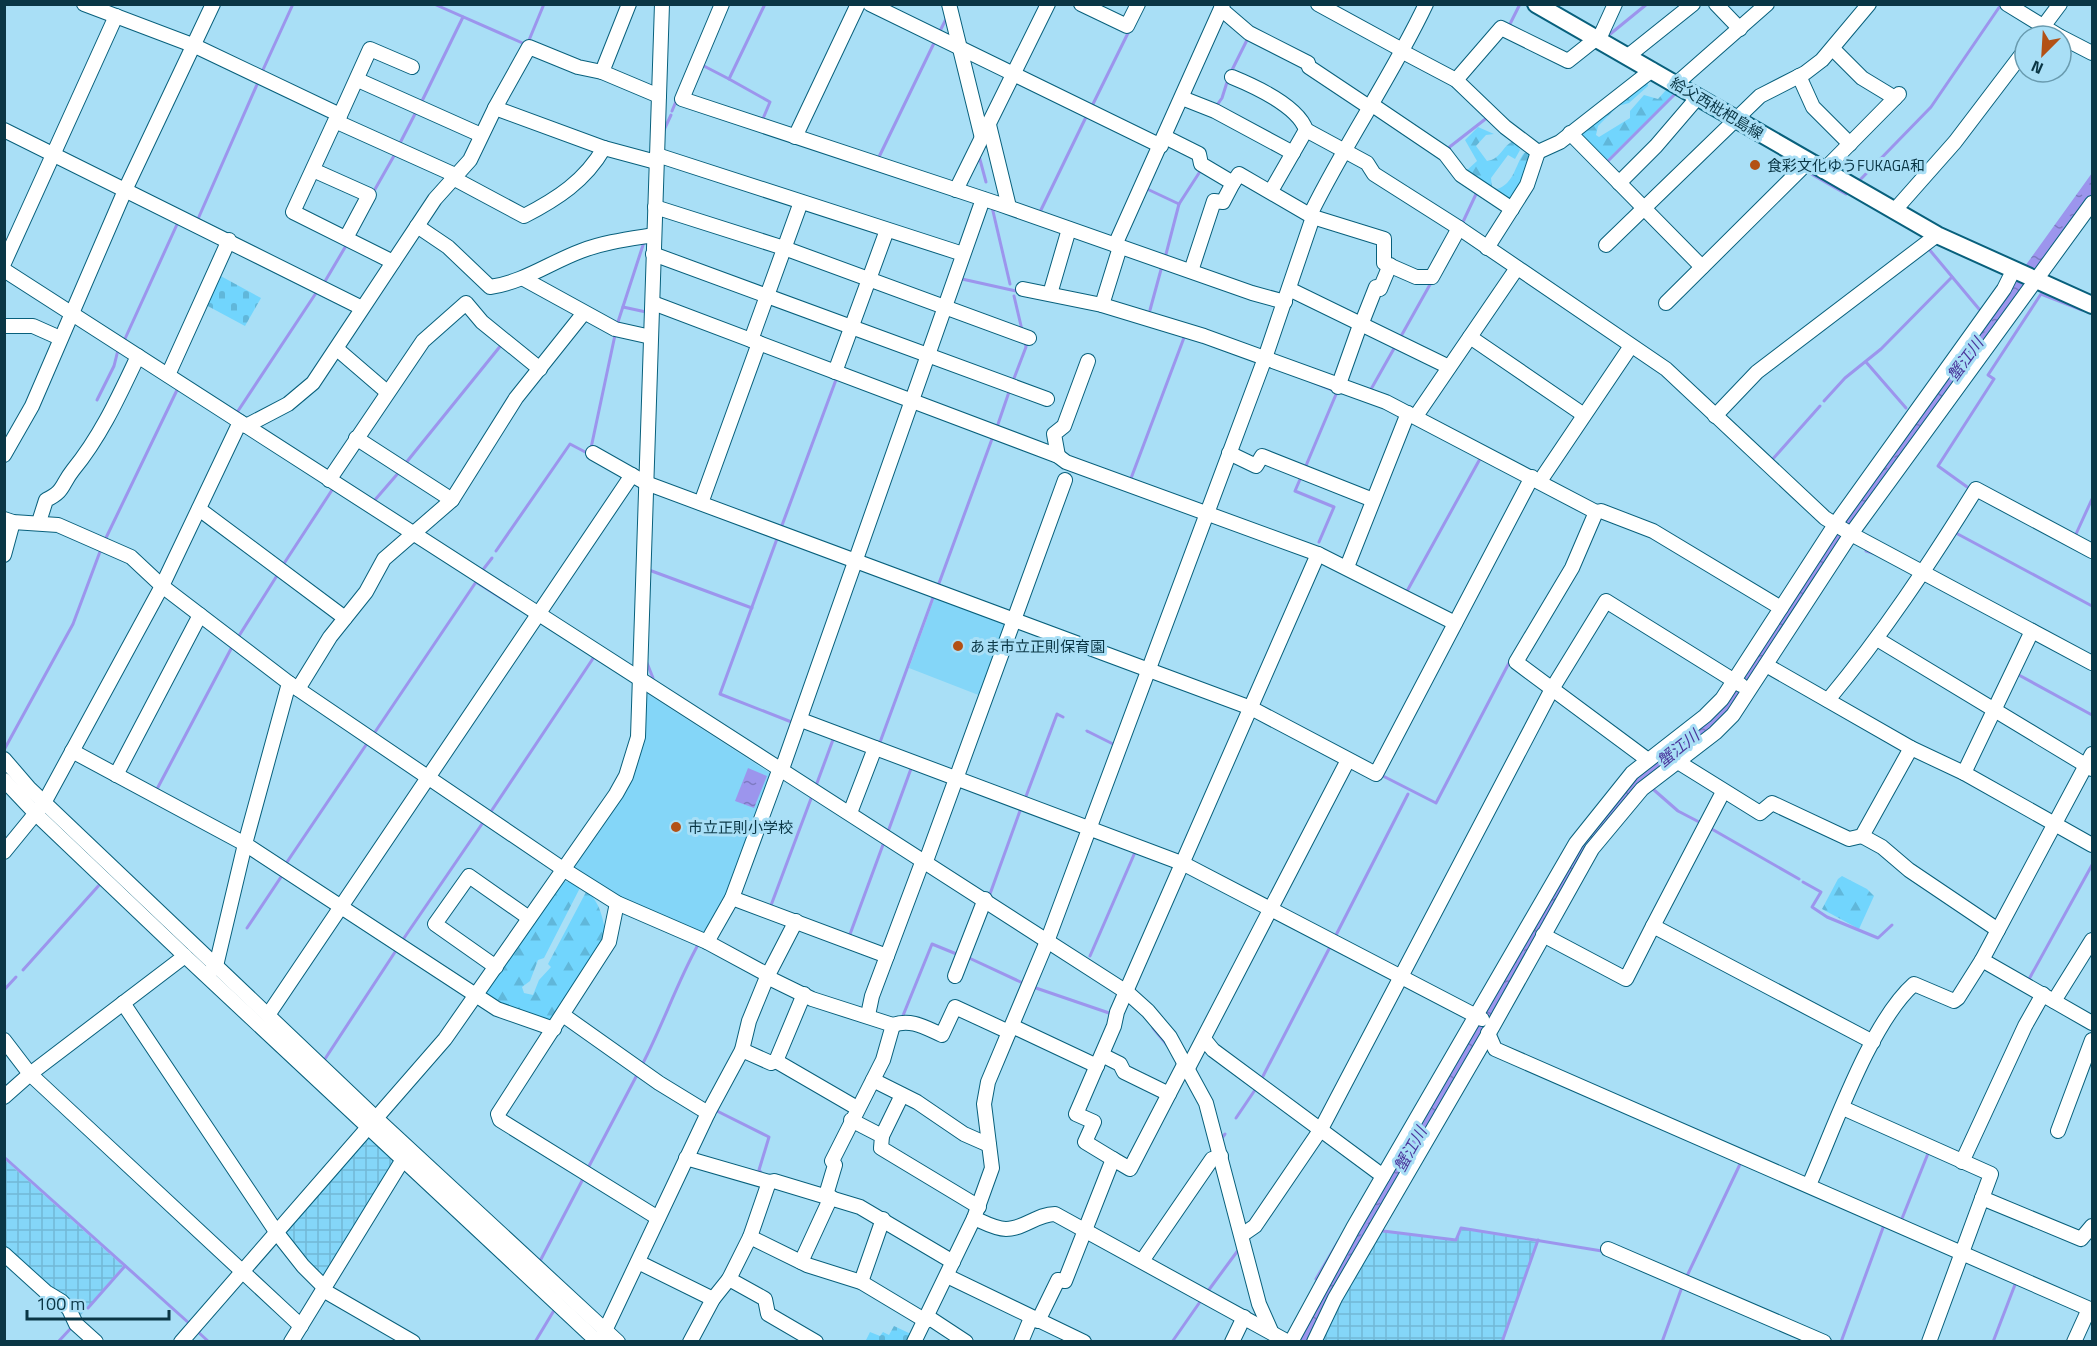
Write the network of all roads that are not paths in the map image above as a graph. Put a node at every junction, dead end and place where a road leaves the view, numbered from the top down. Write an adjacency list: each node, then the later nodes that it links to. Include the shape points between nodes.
1 (84, 4): 23 (street)
2 (213, 4): 29 (street)
3 (629, 4): 38 (street)
4 (662, 4): 45 (street)
5 (722, 4): 57 (street, via 682,99)
6 (858, 4): 57 (street)
7 (870, 4): 30 (street)
8 (949, 4): 30 (street)
9 (1048, 4): 39 (street)
10 (1081, 4): 11 (street, via 1127,26)
11 (1138, 4)
12 (1318, 4): 32 (street)
13 (1426, 4): 32 (street)
14 (1536, 4): 27 (main road, 給父西枇杷島線)
15 (1615, 4): 27 (street)
16 (1693, 4): 34 (street)
17 (1716, 4): 26 (street)
18 (1767, 4): 26 (street)
19 (2007, 4): 24 (street)
20 (2060, 4): 25 (street)
21 (1864, 6): 31 (street)
22 (1222, 7): 47 (street); 48 (street, via 1249,33 1308,63)
23 (119, 12): 29 (street); 65 (street)
24 (2031, 24)
25 (2046, 24)
26 (1740, 29): 44 (street)
27 (1598, 39): 34 (main road, 給父西枇杷島線); 43 (street, via 1568,61 1501,28)
28 (2073, 44): 33 (street)
29 (195, 46): 50 (street); 73 (street)
30 (960, 48): 39 (street); 58 (street)
31 (1834, 50): 40 (street); 60 (street, via 1862,78 1897,96)
32 (1403, 52): 43 (street); 48 (street)
33 (2092, 53)
34 (1628, 56): 37 (main road, 給父西枇杷島線)
35 (2013, 66): 83 (street, via 1955,142)
36 (412, 67): 42 (street, via 370,49)
37 (1652, 70): 44 (main road, 給父西枇杷島線); 55 (street)
38 (602, 72): 45 (street); 49 (street, via 578,67 529,47)
39 (1014, 75): 52 (street); 59 (street)
40 (1799, 76): 51 (street, via 1760,96); 60 (street, via 1813,107)
41 (1232, 77): 54 (street, via 1280,102)
42 (358, 80): 50 (street); 56 (street)
43 (1456, 80): 63 (street)
44 (1676, 84): 46 (main road, 給父西枇杷島線)
45 (659, 96): 66 (street)
46 (1698, 97): 51 (main road, 給父西枇杷島線); 72 (street)
47 (1182, 98): 59 (street); 64 (street, via 1215,111)
48 (1370, 106): 62 (street); 82 (street, via 1445,154 1461,175)
49 (495, 108): 56 (street); 61 (street)
50 (339, 118): 68 (street); 70 (street)
51 (1735, 120): 67 (main road, 給父西枇杷島線); 81 (street)
52 (989, 125): 58 (street); 80 (street)
53 (4, 130): 65 (street)
54 (1306, 130): 62 (street); 64 (street)
55 (1570, 133): 63 (street); 72 (street)
56 (482, 135): 70 (street, via 470,160)
57 (795, 136): 74 (street)
58 (982, 138): 74 (street)
59 (1163, 141): 71 (street, via 1198,154 1201,164); 94 (street)
60 (1850, 144): 69 (street)
61 (604, 148): 66 (street); 70 (street, via 593,167 560,198 524,216)
62 (1346, 151): 84 (street, via 1311,211); 86 (street, via 1367,163 1374,174)
63 (1538, 152): 82 (street, via 1531,176)
64 (1293, 153): 75 (street)
65 (54, 154): 73 (street); 100 (street)
66 (656, 159): 77 (street); 79 (street)
67 (1808, 162): 69 (main road, 給父西枇杷島線); 102 (street)
68 (313, 170): 91 (street, via 293,212); 91 (street, via 369,195)
69 (1823, 171): 83 (main road, 給父西枇杷島線)
70 (454, 177): 85 (street)
71 (1233, 183): 75 (street, via 1239,174); 105 (street, via 1223,202 1214,201)
72 (1619, 183): 81 (street)
73 (126, 188): 92 (street); 120 (street)
74 (956, 190): 76 (street)
75 (1271, 191): 84 (street)
76 (983, 199): 80 (street); 98 (street)
77 (801, 202): 88 (street); 95 (street)
78 (2092, 203): 109 (street)
79 (655, 207): 89 (street); 95 (street)
80 (1009, 207): 87 (street)
81 (1644, 208): 93 (street); 102 (street)
82 (1512, 209): 96 (street)
83 (1894, 211): 90 (main road, 給父西枇杷島線)
84 (1313, 217): 101 (street, via 1384,239 1384,263); 113 (street)
85 (417, 226): 99 (street); 107 (street, via 448,247 490,287)
86 (1459, 228): 96 (street); 101 (street, via 1431,277 1416,278)
87 (1069, 229): 94 (street); 111 (street)
88 (887, 230): 98 (street); 108 (street)
89 (654, 235): 97 (street); 107 (street, via 580,251)
90 (1937, 235): 106 (main road, 給父西枇杷島線); 146 (street, via 1757,372)
91 (346, 238): 99 (street)
92 (229, 240): 119 (street); 139 (street)
93 (1606, 245)
94 (1118, 246): 105 (street); 116 (street)
95 (784, 248): 108 (street); 112 (street)
96 (1487, 248): 103 (street)
97 (653, 254): 112 (street); 114 (street)
98 (963, 254): 118 (street)
99 (393, 261): 119 (street)
100 (4, 263)
101 (1390, 265): 122 (street)
102 (1702, 267): 115 (street)
103 (1517, 268): 126 (street); 130 (street)
104 (4, 270): 120 (street)
105 (1191, 271): 113 (street, via 1252,293)
106 (2013, 271): 109 (main road, 給父西枇杷島線); 166 (street)
107 (524, 279): 121 (street)
108 (869, 279): 118 (street); 124 (street)
109 (2036, 281): 117 (main road, 給父西枇杷島線); 168 (street)
110 (1023, 289): 111 (street)
111 (1050, 294): 116 (street)
112 (768, 295): 124 (street); 129 (street)
113 (1287, 296): 122 (street); 134 (street)
114 (652, 303): 125 (street); 129 (street)
115 (1666, 303)
116 (1102, 305): 134 (street)
117 (2092, 305)
118 (947, 307): 128 (street); 132 (street)
119 (362, 308): 131 (street)
120 (70, 312): 127 (street); 133 (street)
121 (583, 314): 125 (street, via 615,329); 137 (street)
122 (1360, 325): 136 (street); 140 (street)
123 (4, 326): 127 (street, via 33,326)
124 (852, 326): 132 (street); 138 (street)
125 (651, 337): 157 (street)
126 (1470, 337): 136 (street); 145 (street)
127 (60, 338): 151 (street, via 32,406)
128 (1029, 338)
129 (755, 342): 138 (street); 160 (street)
130 (1631, 346): 145 (street); 146 (street, via 1666,369)
131 (337, 349): 141 (street); 147 (street, via 313,383 296,398)
132 (930, 354): 142 (street); 143 (street)
133 (138, 356): 139 (street); 165 (street, via 86,457 60,494 46,500)
134 (1265, 358): 140 (street); 150 (street)
135 (1088, 361): 152 (street, via 1064,426 1054,434)
136 (1449, 367): 144 (street)
137 (540, 369): 141 (street, via 482,322 466,303 423,341); 158 (street, via 516,398)
138 (835, 372): 143 (street)
139 (168, 375): 147 (street)
140 (1338, 387): 144 (street)
141 (387, 392): 148 (street)
142 (1047, 399)
143 (914, 401): 152 (street); 172 (street)
144 (1412, 414): 154 (street); 159 (street)
145 (1584, 415): 154 (street)
146 (1715, 416): 166 (street, via 1825,518)
147 (243, 424): 155 (street); 161 (street)
148 (356, 438): 155 (street); 158 (street)
149 (593, 453): 153 (street)
150 (1229, 453): 159 (street, via 1256,466 1262,456); 162 (street)
151 (4, 455)
152 (1059, 456): 162 (street, via 1066,462)
153 (632, 475): 157 (street); 177 (street)
154 (1536, 479): 163 (street); 181 (street)
155 (329, 480): 167 (street)
156 (1065, 480): 180 (street)
157 (646, 483): 160 (street); 187 (street)
158 (452, 500): 167 (street)
159 (1373, 500): 173 (street)
160 (701, 503): 172 (street)
161 (199, 509): 175 (street); 179 (street)
162 (1207, 512): 170 (street); 186 (street)
163 (1596, 512): 176 (street, via 1653,531); 190 (street, via 1572,568 1516,662)
164 (9, 521): 165 (street); 171 (street)
165 (39, 522): 175 (street, via 58,525 131,557)
166 (1836, 523): 168 (street); 176 (street)
167 (412, 533): 177 (street); 179 (street, via 384,559 366,592)
168 (1851, 534): 174 (street); 185 (street)
169 (2092, 551): 174 (street, via 1976,489)
170 (1318, 554): 173 (street); 193 (street)
171 (4, 555)
172 (856, 561): 180 (street); 195 (street)
173 (1347, 567): 181 (street)
174 (1924, 573): 182 (street); 183 (street)
175 (162, 586): 178 (street); 198 (street)
176 (1781, 608): 188 (street)
177 (538, 614): 187 (street); 207 (street)
178 (200, 615): 189 (street); 206 (street)
179 (345, 618): 189 (street)
180 (1014, 620): 186 (street); 208 (street)
181 (1455, 623): 200 (street, via 1376,774)
182 (2032, 631): 184 (street); 194 (street)
183 (1877, 639): 192 (street); 194 (street)
184 (2092, 663)
185 (1766, 665): 191 (street); 192 (street)
186 (1147, 670): 193 (street); 214 (street)
187 (640, 678): 204 (street); 221 (street, via 638,737 626,776)
188 (1735, 681): 190 (street, via 1606,602); 191 (street); 201 (street, via 1705,716)
189 (293, 686): 207 (street); 216 (street)
190 (1552, 689): 201 (street); 242 (street)
191 (1749, 690): 202 (street, via 1733,715)
192 (1828, 700): 197 (street)
193 (1251, 708): 200 (street); 220 (street)
194 (1995, 710): 203 (street); 205 (street)
195 (801, 720): 196 (street); 204 (street)
196 (875, 748): 208 (street); 212 (street)
197 (1911, 748): 205 (street); 215 (street)
198 (72, 752): 206 (street); 211 (street)
199 (4, 759): 211 (street)
200 (1348, 760): 226 (street)
201 (1648, 760): 251 (street, via 1632,773 1576,843)
202 (1678, 762): 210 (street); 231 (street, via 1642,789 1592,849)
203 (2090, 763): 213 (street)
204 (781, 769): 212 (street); 222 (street)
205 (1964, 773): 213 (street)
206 (116, 775): 216 (street)
207 (429, 778): 221 (street); 225 (street)
208 (956, 778): 214 (street); 219 (street)
209 (4, 780): 211 (street)
210 (1723, 792): 215 (street, via 1760,813 1772,802 1849,839); 229 (street)
211 (41, 809): 218 (street); 235 (street); 239 (street)
212 (850, 813): 219 (street)
213 (2056, 824): 217 (street); 230 (street)
214 (1089, 828): 220 (street); 232 (street)
215 (1862, 836): 230 (street)
216 (245, 844): 225 (street); 239 (street)
217 (2092, 845)
218 (4, 852)
219 (925, 860): 223 (street); 236 (street)
220 (1184, 864): 226 (street); 243 (street)
221 (563, 869): 224 (street); 227 (street)
222 (732, 898): 228 (street); 234 (street)
223 (985, 899): 232 (street); 241 (street)
224 (617, 903): 234 (street); 249 (street, via 609,942)
225 (342, 908): 245 (street); 248 (street)
226 (1271, 908): 242 (street); 257 (street)
227 (529, 918): 238 (street); 238 (street, via 469,876 435,924)
228 (796, 921): 236 (street); 240 (street)
229 (1653, 926): 231 (street, via 1626,979); 260 (street)
230 (1998, 930): 237 (street)
231 (1543, 935): 254 (street)
232 (1048, 939): 243 (street); 256 (street)
233 (2092, 940): 246 (street)
234 (707, 942): 240 (street)
235 (185, 956): 239 (street); 247 (street)
236 (887, 956): 250 (street)
237 (1982, 960): 246 (street); 260 (street, via 1954,1001 1914,984 1900,996)
238 (496, 967): 245 (street)
239 (211, 971): 248 (street); 273 (street)
240 (767, 976): 244 (street); 261 (street)
241 (955, 976)
242 (1400, 976): 251 (street); 274 (street)
243 (1128, 993): 262 (street); 264 (street, via 1156,1020)
244 (804, 994): 250 (street); 263 (street)
245 (476, 995): 255 (street, via 497,1009); 273 (street, via 445,1039)
246 (2048, 998): 252 (street); 282 (street, via 2025,1026)
247 (123, 1003): 265 (street); 293 (street)
248 (268, 1015): 273 (street)
249 (563, 1015): 255 (street); 271 (street)
250 (868, 1015): 253 (street)
251 (1476, 1016): 254 (street); 283 (street)
252 (2092, 1023)
253 (893, 1025): 256 (street, via 912,1022 942,1035 955,1007); 266 (street)
254 (1491, 1028): 285 (street, via 1495,1049); 329 (street)
255 (554, 1029): 289 (street, via 498,1114 500,1120)
256 (1011, 1029): 262 (street); 277 (street, via 984,1094)
257 (1204, 1039): 264 (street); 274 (street, via 1213,1050)
258 (4, 1040): 265 (street)
259 (2092, 1040): 275 (street)
260 (1873, 1042): 270 (street)
261 (742, 1050): 263 (street, via 771,1063); 271 (street)
262 (1099, 1060): 267 (street, via 1120,1064 1124,1072); 280 (street, via 1076,1114 1094,1122 1086,1142)
263 (776, 1061): 272 (street)
264 (1186, 1066): 267 (street); 278 (street, via 1206,1103)
265 (30, 1074): 269 (street); 303 (street)
266 (873, 1080): 268 (street); 272 (street)
267 (1169, 1094): 280 (street, via 1130,1168)
268 (902, 1095): 276 (street); 277 (street)
269 (4, 1097)
270 (1843, 1108): 282 (street); 285 (street)
271 (708, 1113): 279 (street)
272 (854, 1114): 276 (street); 286 (street, via 832,1161 835,1165)
273 (373, 1123): 281 (street); 293 (street); 315 (street)
274 (1321, 1129): 283 (street); 294 (street, via 1255,1226)
275 (2058, 1131)
276 (882, 1136): 288 (street, via 881,1149)
277 (989, 1145): 288 (street, via 992,1168)
278 (1221, 1156): 294 (street); 299 (street, via 1212,1159)
279 (686, 1158): 284 (street); 289 (street)
280 (1113, 1159): 292 (street)
281 (402, 1161): 307 (street); 315 (street)
282 (1962, 1162): 287 (street, via 1991,1174)
283 (1383, 1176): 328 (street)
284 (769, 1182): 286 (street, via 774,1180); 295 (street)
285 (1809, 1185): 297 (street)
286 (828, 1196): 290 (street); 301 (street)
287 (1982, 1198): 291 (street, via 2081,1239); 297 (street)
288 (976, 1212): 292 (street, via 1004,1230 1042,1214 1055,1214); 302 (street)
289 (658, 1218): 300 (street)
290 (883, 1219): 302 (street); 306 (street)
291 (2092, 1226)
292 (1085, 1229): 299 (street); 312 (street, via 1065,1281 1058,1280)
293 (277, 1233): 303 (street); 307 (street)
294 (1242, 1235): 314 (street, via 1259,1304)
295 (750, 1237): 301 (street); 305 (street)
296 (1608, 1249): 330 (street)
297 (1962, 1252): 309 (street); 331 (street)
298 (4, 1254): 316 (street, via 46,1292 61,1300 76,1324)
299 (1142, 1261): 310 (street)
300 (638, 1262): 308 (street); 315 (street)
301 (801, 1262): 306 (street)
302 (953, 1262): 304 (street)
303 (242, 1272): 313 (street); 317 (street)
304 (947, 1276): 311 (street); 312 (street)
305 (729, 1279): 308 (street); 322 (street, via 765,1299 768,1314)
306 (861, 1282): 311 (street)
307 (324, 1289): 313 (street); 319 (street)
308 (713, 1299): 321 (street)
309 (2091, 1308): 332 (street)
310 (1244, 1317): 314 (street); 327 (street)
311 (927, 1319): 323 (street); 324 (street)
312 (1034, 1319): 325 (street); 326 (street)
313 (301, 1326): 318 (street)
314 (1271, 1330): 328 (street)
315 (602, 1337): 320 (street)
316 (96, 1341)
317 (181, 1341)
318 (291, 1341)
319 (413, 1341)
320 (618, 1341)
321 (690, 1341)
322 (816, 1341)
323 (914, 1341)
324 (966, 1341)
325 (1021, 1341)
326 (1084, 1341)
327 (1232, 1341)
328 (1290, 1341)
329 (1314, 1341)
330 (1824, 1341)
331 (1929, 1341)
332 (2074, 1341)

